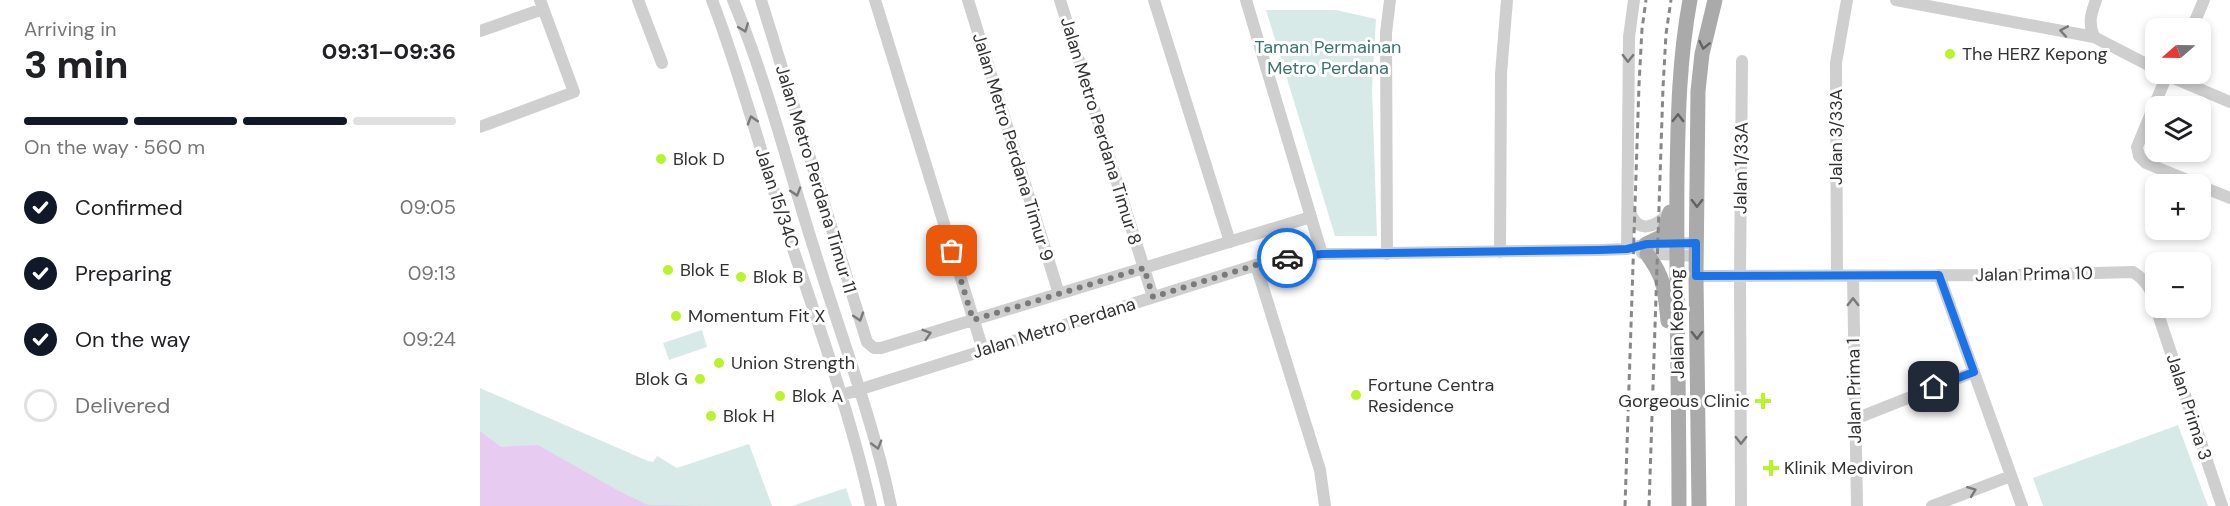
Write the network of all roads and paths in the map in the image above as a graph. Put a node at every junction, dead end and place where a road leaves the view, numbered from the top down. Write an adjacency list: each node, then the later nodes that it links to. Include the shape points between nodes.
1 (638, 0): 26 (street)
2 (712, 0): 62 (street, Jalan 15/34C, one-way to 2)
3 (733, 0): 61 (street, Jalan 15/34C, one-way to 61)
4 (761, 0): 58 (street, Jalan Metro Perdana Timur 11, one-way to 58, via 867,342 881,348)
5 (875, 0): 58 (street)
6 (968, 0): 55 (street, Jalan Metro Perdana Timur 9)
7 (1060, 0): 48 (street, Jalan Metro Perdana Timur 8)
8 (1155, 0): 39 (street)
9 (1246, 0): 38 (street)
10 (1390, 0): 46 (street, via 1386,33)
11 (1507, 0): 44 (street, via 1501,74)
12 (1634, 0): 36 (street, one-way to 36, via 1629,37)
13 (1690, 0): 23 (main road, Jalan Kepong)
14 (1695, 0): 23 (main road)
15 (1715, 0): 43 (main road, Jalan Kepong, one-way to 43, via 1698,91)
16 (1847, 0): 49 (street, Jalan 3/33A, via 1836,63)
17 (1896, 0): 24 (street, one-way to 17)
18 (2096, 0): 24 (street, via 2090,16)
19 (2204, 0): 21 (street)
20 (542, 4): 22 (street); 31 (street, via 574,92)
21 (2196, 18)
22 (480, 31)
23 (1684, 31): 33 (main road, Jalan Kepong, one-way to 23, via 1678,87)
24 (2094, 37): 27 (street)
25 (1742, 61): 52 (street, Jalan 1/33A)
26 (662, 63)
27 (2145, 63)
28 (2162, 84): 32 (street, via 2137,147 2146,163)
29 (2189, 84): 30 (street)
30 (2230, 102)
31 (480, 127)
32 (2172, 174)
33 (1677, 177): 37 (main road); 42 (main road, Jalan Kepong)
34 (2211, 190): 35 (street)
35 (2230, 198)
36 (1628, 204): 37 (street, via 1632,220 1640,226 1656,225); 40 (street)
37 (1670, 211): 41 (main road, via 1663,236)
38 (1311, 217): 39 (street); 45 (street)
39 (1230, 242): 48 (street)
40 (1627, 249): 41 (street, Jalan Metro Perdana); 44 (street, Jalan Metro Perdana)
41 (1647, 249): 42 (street, Jalan Metro Perdana); 63 (main road, via 1663,281)
42 (1676, 249): 43 (street, Jalan Metro Perdana); 63 (main road, Jalan Kepong)
43 (1696, 249): 51 (main road, Jalan Kepong)
44 (1500, 252): 46 (street, Jalan Metro Perdana)
45 (1322, 254): 46 (street, Jalan Metro Perdana); 47 (street, Jalan Metro Perdana)
46 (1387, 254)
47 (1256, 265): 56 (street, Jalan Metro Perdana); 68 (street, via 1320,470)
48 (1144, 268): 55 (street); 56 (street, Jalan Metro Perdana Timur 8)
49 (1837, 275): 52 (street, Jalan Prima 10); 53 (street, Jalan Prima 10)
50 (1939, 275): 53 (street, Jalan Prima 10); 54 (street, Jalan Prima 10, via 2133,272); 60 (street)
51 (1696, 276): 52 (street, Jalan Prima 10); 70 (main road, Jalan Kepong, one-way to 70)
52 (1740, 276): 71 (street, Jalan 1/33A, one-way to 71)
53 (1853, 276): 64 (street, Jalan Prima 1, one-way to 53)
54 (2145, 282)
55 (1059, 294): 58 (street)
56 (1153, 297): 59 (street, Jalan Metro Perdana)
57 (2160, 318): 75 (street, Jalan Prima 3)
58 (973, 320): 59 (street)
59 (982, 350): 61 (street, Jalan Metro Perdana)
60 (1974, 372): 64 (street); 65 (street)
61 (861, 389): 62 (street, Jalan Metro Perdana); 67 (street, Jalan 15/34C, one-way to 67)
62 (842, 395): 66 (street, Jalan 15/34C)
63 (1678, 419): 69 (main road, Jalan Kepong)
64 (1855, 419): 72 (street, Jalan Prima 1)
65 (2012, 476): 73 (street, one-way to 65); 74 (street)
66 (871, 506)
67 (891, 506)
68 (1325, 506)
69 (1679, 506)
70 (1699, 506)
71 (1741, 506)
72 (1857, 506)
73 (1932, 506)
74 (2022, 506)
75 (2222, 506)

